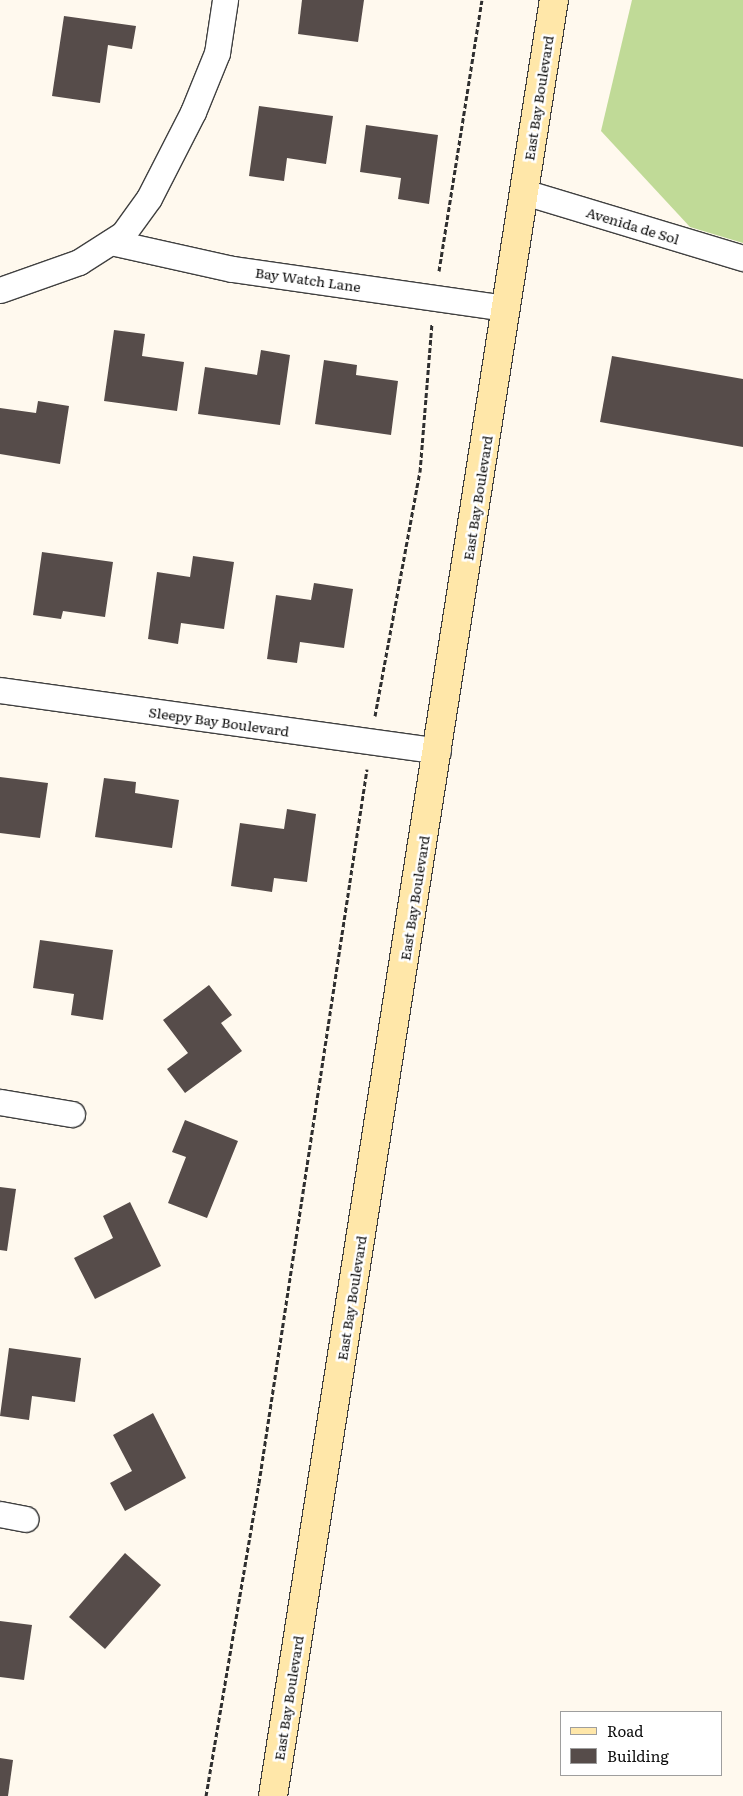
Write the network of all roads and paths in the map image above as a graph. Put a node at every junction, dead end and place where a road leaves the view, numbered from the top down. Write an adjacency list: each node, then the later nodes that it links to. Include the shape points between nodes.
1 (225, 0): 5 (street, via 217,53 193,112 149,198 123,234)
2 (482, 0): 8 (path)
3 (554, 0): 4 (main road, East Bay Boulevard)
4 (524, 192): 6 (street, Avenida de Sol); 9 (main road, East Bay Boulevard)
5 (111, 242): 7 (street, via 79,262); 8 (street, Bay Watch Lane, via 232,269)
6 (743, 258)
7 (0, 290)
8 (435, 298): 9 (street, Bay Watch Lane); 11 (path, via 420,472)
9 (506, 308): 12 (main road, East Bay Boulevard)
10 (0, 690): 11 (street, Sleepy Bay Boulevard)
11 (371, 742): 12 (street, Sleepy Bay Boulevard); 17 (path, via 259,1483)
12 (438, 751): 18 (main road, East Bay Boulevard)
13 (0, 1102): 14 (street)
14 (72, 1114)
15 (0, 1514): 16 (street)
16 (26, 1518)
17 (206, 1796)
18 (273, 1796)

